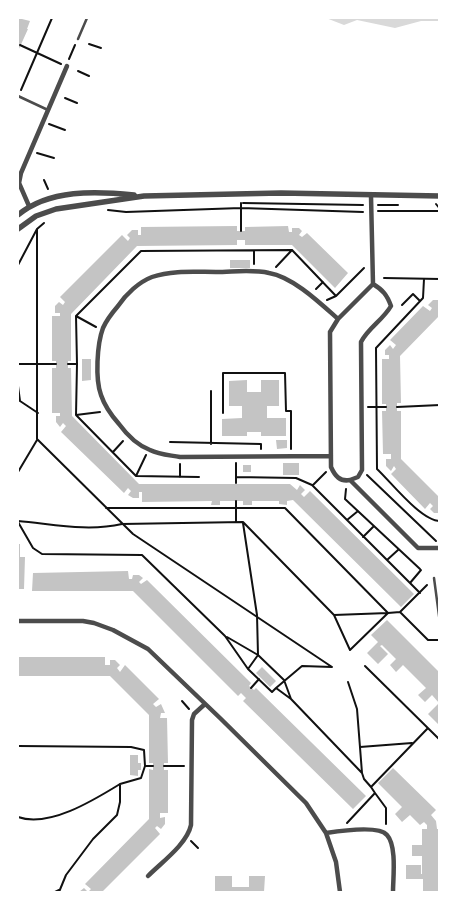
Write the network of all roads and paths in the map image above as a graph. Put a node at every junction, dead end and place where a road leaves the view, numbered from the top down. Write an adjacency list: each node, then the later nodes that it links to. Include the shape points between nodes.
1 (52, 18): 7 (path)
2 (86, 18): 3 (lane)
3 (78, 40): 8 (path)
4 (89, 44): 6 (path)
5 (20, 45): 7 (path)
6 (101, 48)
7 (38, 53): 8 (path); 11 (path)
8 (67, 66): 14 (street)
9 (78, 71): 10 (path)
10 (89, 76)
11 (18, 97): 14 (lane)
12 (65, 98): 13 (path)
13 (77, 103)
14 (48, 110): 15 (street)
15 (43, 122): 16 (path); 17 (street)
16 (65, 130)
17 (30, 150): 18 (path); 25 (street, via 19,183)
18 (54, 158)
19 (144, 196): 20 (street, via 281,193); 25 (street, via 79,194); 32 (street, via 56,209)
20 (371, 196): 21 (street); 23 (street)
21 (440, 196)
22 (436, 204): 28 (path)
23 (371, 205): 24 (path); 27 (path, via 241,203); 47 (street)
24 (399, 205)
25 (29, 206): 31 (street); 32 (lane)
26 (119, 207): 27 (path, via 103,210)
27 (241, 208): 29 (path); 36 (path)
28 (440, 210): 30 (path)
29 (363, 212)
30 (382, 212)
31 (18, 215)
32 (36, 216): 34 (street)
33 (45, 221): 35 (path)
34 (18, 229)
35 (36, 229): 39 (path); 56 (path)
36 (241, 231)
37 (254, 250): 41 (path)
38 (292, 250): 42 (path)
39 (18, 265)
40 (364, 268): 50 (path, via 336,296)
41 (254, 272): 42 (street); 54 (street, via 184,272 151,277 121,301)
42 (270, 273): 50 (street, via 286,278)
43 (384, 278): 44 (path)
44 (424, 279): 45 (path); 49 (path)
45 (440, 279)
46 (323, 282): 48 (path)
47 (373, 284): 53 (street); 62 (street, via 387,295 391,306 361,342)
48 (318, 287)
49 (420, 301): 51 (path, via 413,294); 63 (path, via 376,348)
50 (320, 303): 53 (street)
51 (402, 305)
52 (76, 316): 54 (path)
53 (338, 319): 80 (street, via 330,332)
54 (102, 330): 66 (street, via 98,382)
55 (18, 364): 56 (path)
56 (36, 364): 57 (path); 68 (path)
57 (56, 364)
58 (68, 364): 69 (path, via 77,364)
59 (18, 386): 68 (path, via 20,401)
60 (211, 391): 73 (path)
61 (440, 405): 65 (path)
62 (362, 407): 63 (path); 82 (street)
63 (377, 407): 64 (path); 97 (path, via 377,469 419,512)
64 (386, 407)
65 (397, 407)
66 (108, 411): 69 (path); 70 (street)
67 (223, 412): 79 (path, via 223,373 286,373 286,411 291,411)
68 (38, 413): 71 (path)
69 (76, 415): 75 (path)
70 (128, 436): 74 (street); 75 (path)
71 (37, 439): 83 (path); 92 (path)
72 (170, 442): 73 (path)
73 (211, 444): 78 (path, via 261,444)
74 (149, 450): 76 (street); 84 (path)
75 (113, 452): 84 (path)
76 (180, 456): 77 (street); 85 (path)
77 (236, 456): 78 (street); 87 (path)
78 (261, 456): 79 (street)
79 (291, 456): 80 (street)
80 (331, 456): 81 (street)
81 (331, 467): 88 (street, via 334,475); 90 (path)
82 (362, 470): 88 (street, via 358,477); 103 (path)
83 (18, 472)
84 (136, 476): 85 (path)
85 (180, 476): 86 (path)
86 (199, 477)
87 (236, 477): 89 (path); 90 (path, via 296,478)
88 (348, 481): 94 (path, via 345,499); 103 (street, via 418,548)
89 (236, 483)
90 (312, 485): 108 (path)
91 (236, 501): 93 (path)
92 (106, 508): 93 (path); 100 (path)
93 (236, 508): 98 (path); 110 (path, via 285,508)
94 (358, 511): 95 (path); 101 (path)
95 (347, 520)
96 (18, 521): 100 (path, via 71,528 107,528); 115 (path, via 33,548 42,554 142,554)
97 (440, 521)
98 (236, 522): 99 (path); 100 (path)
99 (243, 522): 111 (path); 112 (path)
100 (122, 524): 111 (path)
101 (374, 526): 102 (path); 104 (path)
102 (364, 537)
103 (440, 546)
104 (399, 549): 105 (path); 107 (path, via 421,569)
105 (387, 560)
106 (434, 578): 108 (path); 114 (lane)
107 (410, 582)
108 (420, 593): 109 (path)
109 (400, 612): 110 (path); 116 (path, via 428,640)
110 (388, 613): 112 (path); 112 (path, via 350,650)
111 (257, 615): 117 (path); 121 (path, via 332,667 302,666)
112 (334, 615)
113 (18, 621): 126 (street, via 83,621 113,630 148,648)
114 (440, 623)
115 (224, 636): 117 (path); 119 (path)
116 (440, 640)
117 (258, 655): 119 (path); 121 (path)
118 (365, 666): 127 (path)
119 (248, 669): 120 (path)
120 (259, 680): 123 (path); 124 (path, via 272,692)
121 (284, 680): 124 (path); 125 (path)
122 (348, 682): 131 (path, via 357,709)
123 (251, 688)
124 (276, 688): 125 (path)
125 (290, 699): 136 (path)
126 (205, 704): 135 (street, via 192,720); 142 (street, via 306,803)
127 (428, 728): 128 (path); 129 (path)
128 (440, 740)
129 (413, 743): 131 (path); 138 (path)
130 (18, 746): 132 (path, via 130,747 144,750)
131 (360, 747): 136 (path)
132 (145, 766): 133 (path); 137 (path, via 141,778)
133 (153, 766)
134 (164, 766): 135 (path)
135 (191, 766): 144 (street, via 190,833)
136 (362, 773): 138 (path)
137 (120, 784): 140 (path, via 93,801 62,813 42,818); 145 (path, via 117,815 94,839 66,876)
138 (371, 787): 139 (path)
139 (375, 793): 141 (path, via 349,820); 143 (path, via 386,808)
140 (18, 817)
141 (344, 830): 142 (street); 143 (street)
142 (326, 833): 147 (street, via 336,862)
143 (386, 833): 148 (street, via 393,850)
144 (148, 876)
145 (59, 891): 146 (path)
146 (55, 892)
147 (340, 892)
148 (393, 892)

